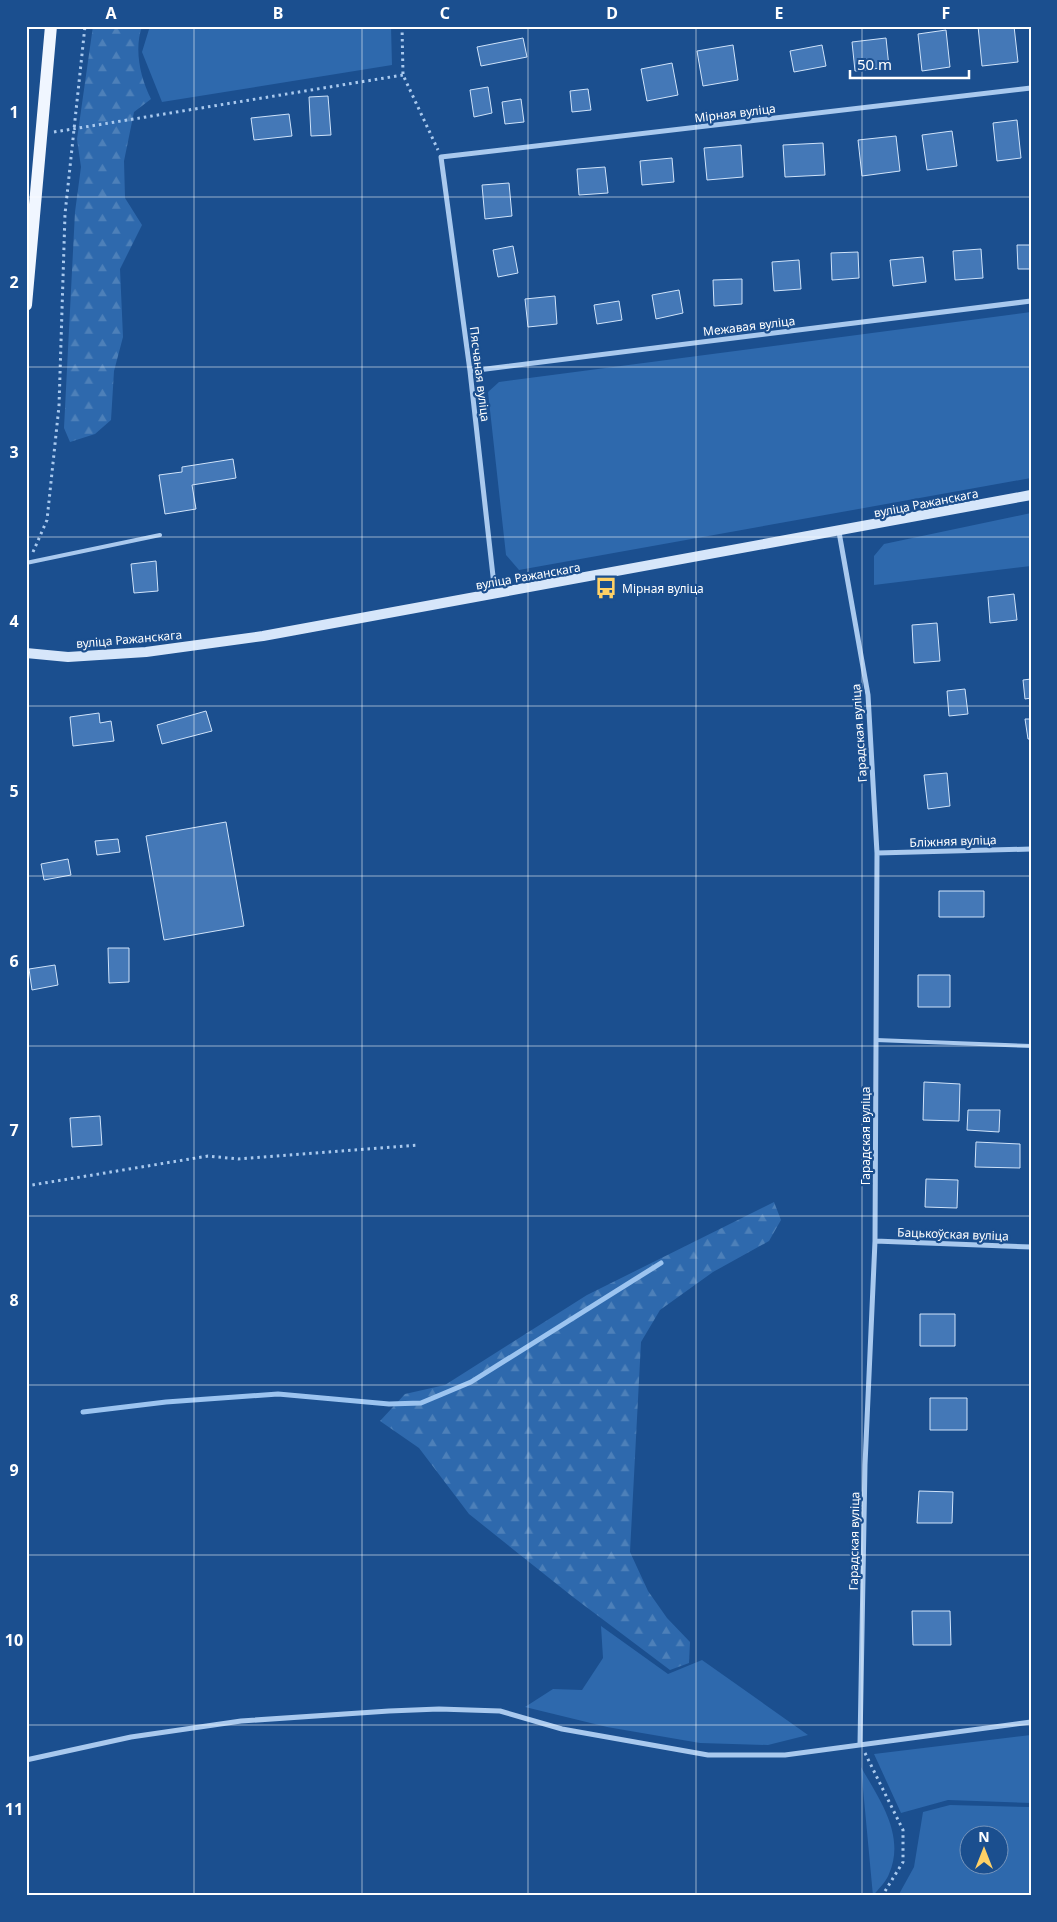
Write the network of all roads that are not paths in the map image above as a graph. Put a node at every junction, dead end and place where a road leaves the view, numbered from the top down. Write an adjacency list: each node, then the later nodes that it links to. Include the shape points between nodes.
1 (51, 26): 5 (main road)
2 (1031, 88): 3 (street, Мірная вуліца)
3 (441, 157): 6 (street, Пясчаная вуліца)
4 (1031, 302): 6 (street, Межавая вуліца)
5 (26, 305)
6 (470, 370): 11 (street, Пясчаная вуліца)
7 (1031, 495): 8 (street, вуліца Ражанскага)
8 (839, 532): 11 (street, вуліца Ражанскага); 14 (street, Гарадская вуліца, via 868,695)
9 (160, 535): 10 (lane)
10 (28, 562)
11 (496, 594): 12 (street, вуліца Ражанскага, via 263,636 146,652 68,658)
12 (26, 653)
13 (1031, 849): 14 (street, Бліжняя вуліца)
14 (877, 853): 15 (street, Гарадская вуліца)
15 (876, 1040): 16 (lane); 17 (street, Гарадская вуліца)
16 (1031, 1046)
17 (875, 1241): 18 (street, Бацькоўская вуліца); 20 (street, Гарадская вуліца, via 865,1465)
18 (1031, 1247)
19 (1031, 1722): 20 (street)
20 (860, 1744): 21 (street, via 784,1754 708,1755 562,1729 500,1711 439,1709 241,1721 131,1737)
21 (26, 1760)

